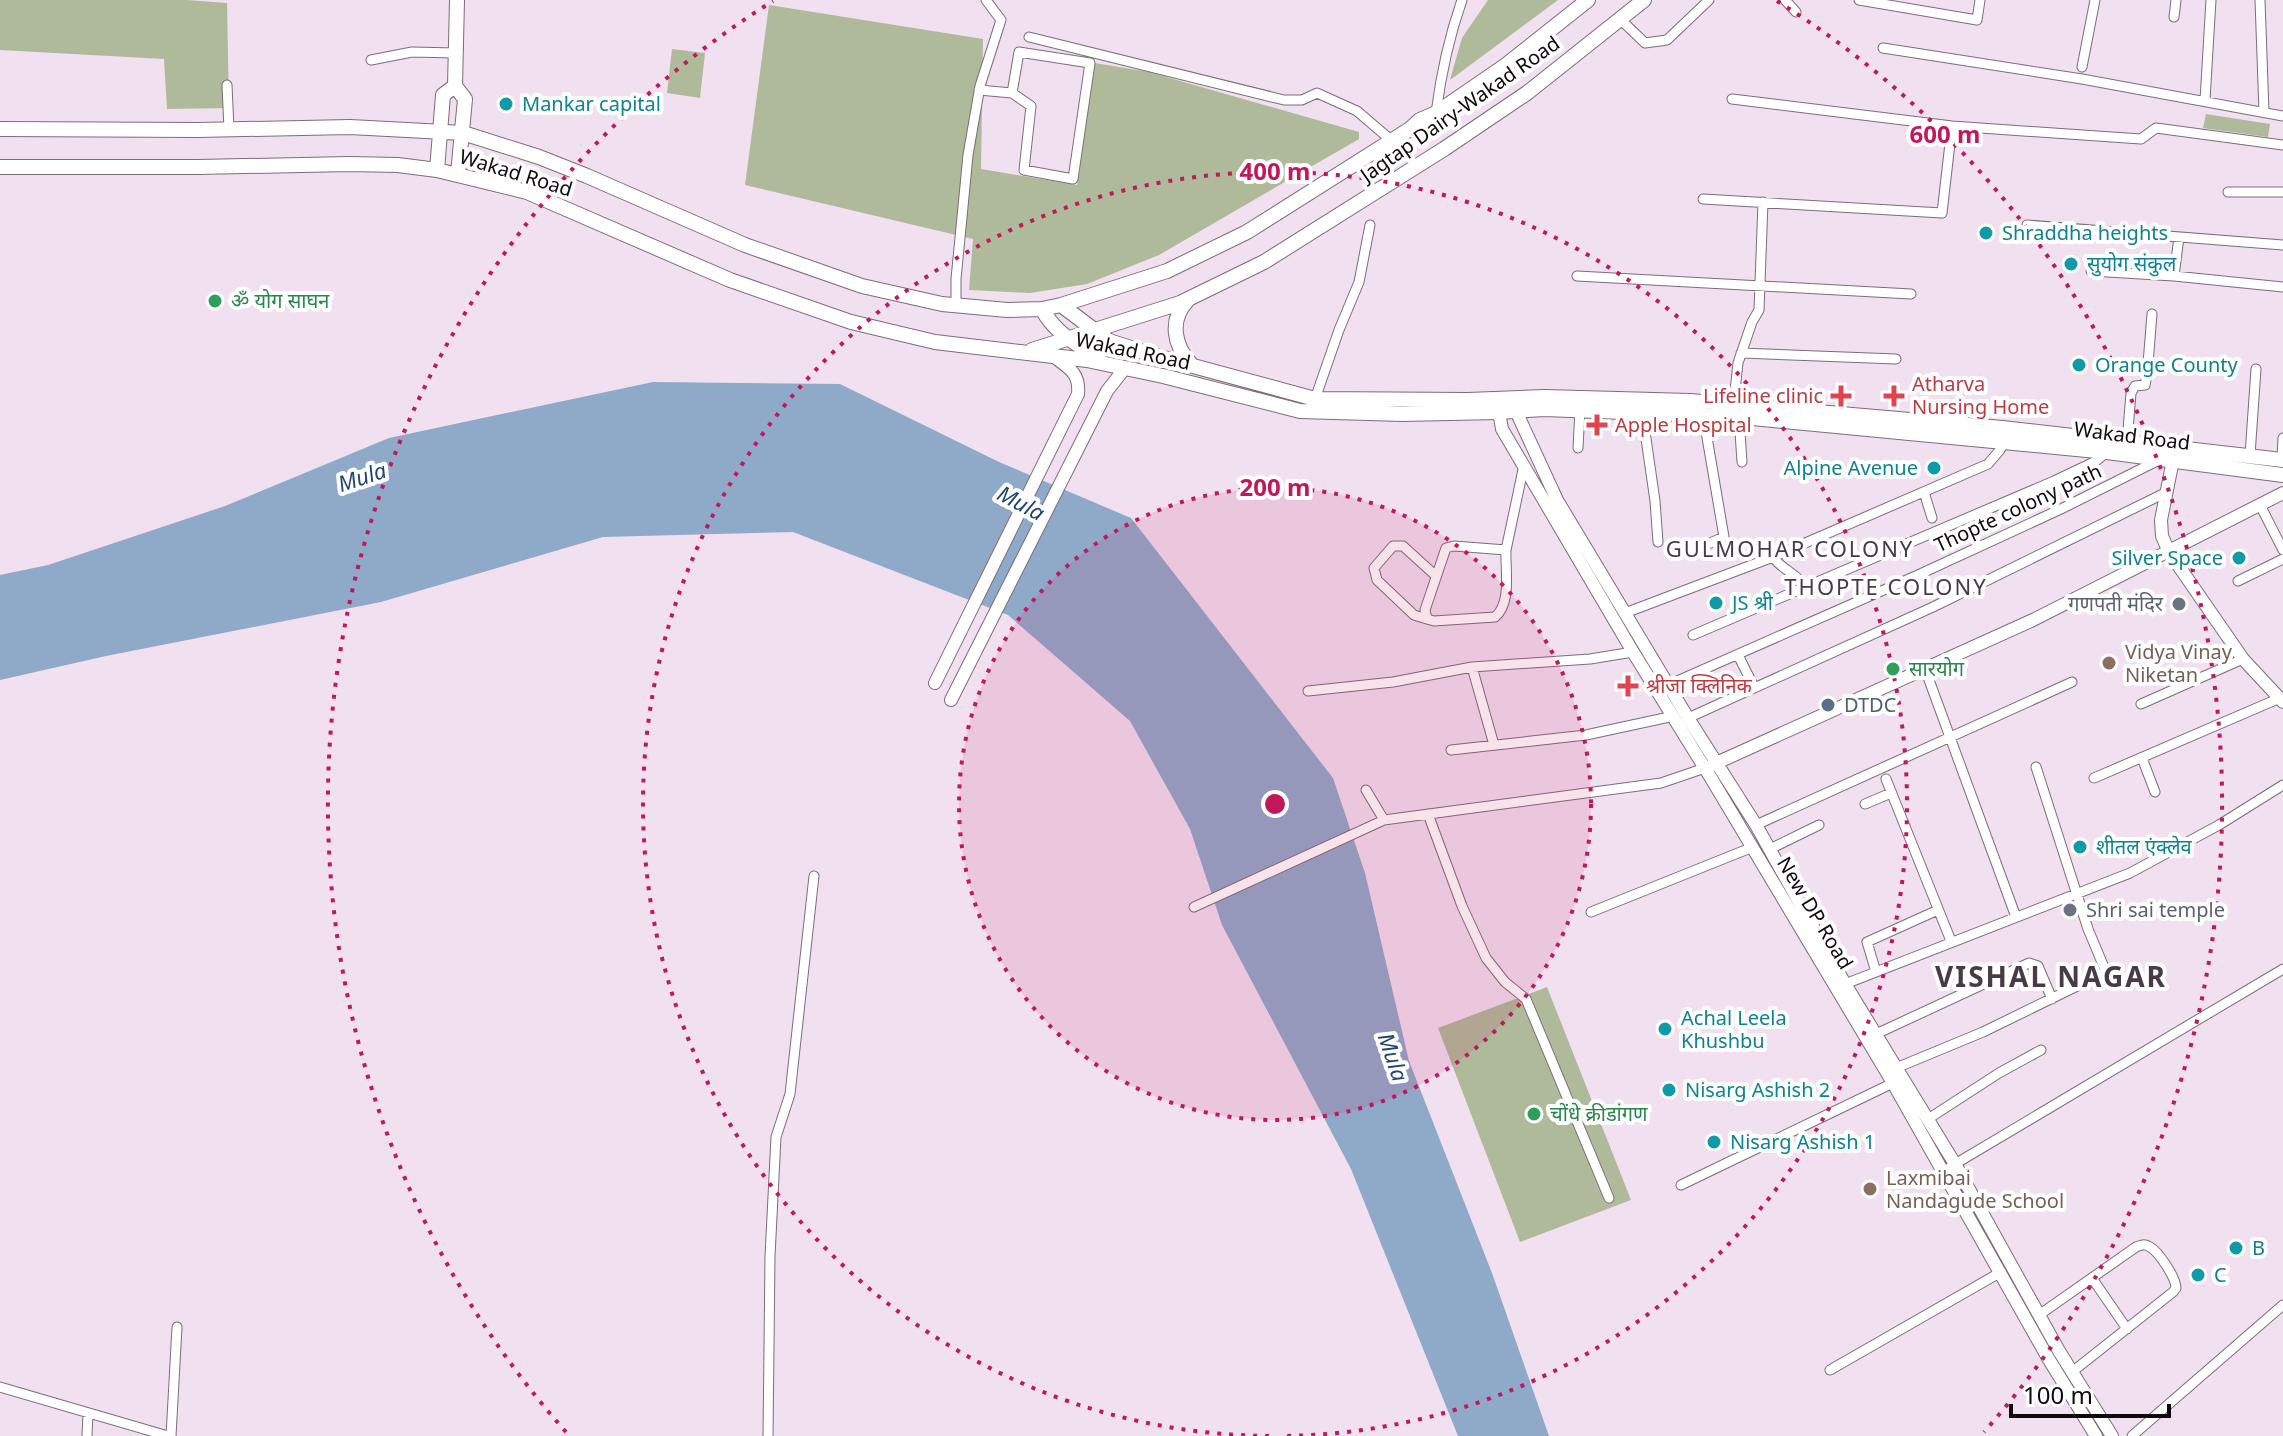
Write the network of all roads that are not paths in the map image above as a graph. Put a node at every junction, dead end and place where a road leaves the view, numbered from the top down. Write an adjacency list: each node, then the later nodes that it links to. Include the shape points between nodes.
1 (457, 0): 19 (main road)
2 (986, 0): 24 (street, via 1001,20)
3 (1462, 0): 29 (street)
4 (1588, 0): 29 (main road, Wakad Road)
5 (1644, 0): 16 (main road, Jagtap Dairy-Wakad Road)
6 (1709, 0): 16 (street, via 1667,40 1645,43)
7 (1785, 0): 14 (street)
8 (1859, 0): 9 (street, via 1977,20)
9 (1980, 0)
10 (2095, 0): 21 (street)
11 (2176, 0): 15 (street)
12 (2211, 0): 27 (street)
13 (2260, 0): 28 (street)
14 (1796, 12)
15 (2174, 17)
16 (1620, 19): 55 (main road, Jagtap Dairy-Wakad Road, via 1527,93 1444,149 1264,262)
17 (1029, 37): 36 (street, via 1284,100 1317,93 1357,111)
18 (1883, 48): 27 (street)
19 (455, 53): 20 (street, via 412,52); 23 (main road)
20 (371, 60)
21 (2082, 67)
22 (227, 85): 33 (street)
23 (455, 86): 34 (main road, via 443,95); 35 (main road, via 465,99)
24 (979, 90): 25 (street); 57 (street, via 968,155)
25 (1012, 93): 25 (street, via 1019,52 1090,63 1073,179 1024,170 1031,106)
26 (1732, 99): 31 (street)
27 (2205, 100): 28 (street)
28 (2264, 112): 30 (street)
29 (1436, 113): 36 (main road, Wakad Road)
30 (2283, 116)
31 (1952, 126): 37 (street, via 2141,139 2156,128); 44 (street, via 1942,213)
32 (0, 129): 33 (main road, Wakad Road)
33 (229, 129): 34 (main road, Wakad Road)
34 (439, 131): 35 (main road, Wakad Road); 39 (main road)
35 (463, 133): 40 (main road); 57 (main road, Wakad Road, via 551,162 807,269)
36 (1392, 141): 56 (main road, Wakad Road, via 1207,253)
37 (2283, 145)
38 (0, 167): 39 (main road, Wakad Road, via 350,164)
39 (437, 170): 40 (main road, Wakad Road)
40 (458, 174): 62 (main road, Wakad Road, via 527,192 730,280 851,322 935,342)
41 (2228, 192): 42 (street)
42 (2283, 192)
43 (1703, 199): 44 (street)
44 (1763, 202): 52 (street)
45 (1370, 225): 70 (street, via 1359,282)
46 (2027, 225): 47 (street)
47 (2179, 237): 48 (street); 51 (street)
48 (2283, 245)
49 (2091, 271): 51 (street)
50 (1577, 276): 52 (street)
51 (2174, 276): 53 (street)
52 (1761, 286): 54 (street); 63 (street, via 1759,310)
53 (2283, 287)
54 (1911, 294)
55 (1190, 298): 60 (main road, Jagtap Dairy-Wakad Road); 67 (main road, via 1176,316 1175,331)
56 (1061, 305): 58 (main road, Wakad Road); 60 (main road, Wakad Road)
57 (956, 306): 58 (main road, Wakad Road)
58 (1042, 309): 61 (main road, via 1050,324)
59 (2152, 314): 78 (street, via 2147,376 2145,385 2135,386 2131,393)
60 (1093, 330): 61 (main road, Jagtap Dairy-Wakad Road); 67 (main road, Wakad Road, via 1109,341)
61 (1069, 337): 62 (main road, Jagtap Dairy-Wakad Road); 66 (main road)
62 (1028, 351): 64 (main road, Wakad Road)
63 (1741, 353): 65 (street); 74 (street)
64 (1051, 355): 66 (main road, Wakad Road); 110 (main road, via 1072,370 1078,394)
65 (1896, 359)
66 (1102, 363): 68 (main road, Wakad Road)
67 (1191, 364): 70 (main road, Wakad Road)
68 (1125, 368): 71 (main road, Wakad Road, via 1300,411 1402,414); 114 (main road, via 1107,391)
69 (2256, 369): 81 (street)
70 (1315, 399): 71 (main road, Wakad Road)
71 (1506, 405): 72 (main road, Wakad Road); 74 (main road, Wakad Road, via 1610,398); 84 (main road, New DP Road, via 1502,429); 101 (main road, New DP Road)
72 (1580, 409): 73 (main road, Wakad Road); 79 (street)
73 (1642, 411): 75 (main road, Wakad Road); 91 (street)
74 (1735, 412): 75 (main road, Wakad Road); 77 (main road, Wakad Road); 78 (main road, Wakad Road, via 2002,428); 83 (street)
75 (1703, 414): 95 (street, via 1724,537)
76 (2283, 438): 85 (street)
77 (2003, 442): 80 (main road, Wakad Road); 86 (street, via 1988,464)
78 (2127, 442): 82 (main road, Wakad Road)
79 (1578, 448)
80 (2107, 452): 82 (main road, Wakad Road); 100 (street, via 2081,469)
81 (2250, 455): 82 (main road, Wakad Road); 85 (main road, Wakad Road)
82 (2170, 456): 85 (main road, Wakad Road); 87 (main road); 105 (street, Thopte colony path)
83 (1742, 462)
84 (1524, 465): 92 (street); 104 (main road, New DP Road)
85 (2283, 465)
86 (1924, 492): 90 (street); 96 (street)
87 (2167, 492): 94 (main road, via 2161,520); 112 (street, via 1933,607)
88 (2283, 493): 89 (main road)
89 (2260, 505): 93 (street); 94 (main road)
90 (1932, 518)
91 (1658, 542)
92 (1506, 550): 98 (street, via 1446,548); 102 (street, via 1502,611 1495,617)
93 (2283, 550)
94 (2169, 552): 106 (main road); 108 (main road)
95 (1687, 553)
96 (1773, 557): 100 (street); 101 (street)
97 (2283, 559): 99 (street)
98 (1436, 576): 102 (street); 102 (street, via 1398,545 1374,568 1377,580 1414,615)
99 (2238, 581)
100 (1804, 587): 103 (street)
101 (1625, 613): 111 (main road, New DP Road)
102 (1427, 619)
103 (1693, 635)
104 (1633, 652): 107 (street); 117 (main road, New DP Road)
105 (1738, 655): 111 (street, Thopte colony path); 112 (street)
106 (2243, 659): 115 (main road); 116 (street)
107 (1472, 667): 113 (street); 120 (street)
108 (1925, 669): 119 (street); 123 (main road)
109 (2072, 682): 119 (street)
110 (935, 683)
111 (1668, 685): 118 (main road, New DP Road)
112 (1754, 687): 118 (street)
113 (1308, 691)
114 (951, 700)
115 (2282, 700): 122 (street)
116 (2141, 704)
117 (1674, 716): 120 (street, via 1586,735); 123 (main road, New DP Road)
118 (1688, 718): 123 (main road, New DP Road)
119 (1950, 735): 134 (street); 143 (street)
120 (1494, 745): 121 (street)
121 (1451, 750)
122 (2142, 758): 125 (street); 129 (street)
123 (1711, 766): 132 (street, via 1661,783); 134 (main road, New DP Road); 136 (main road, New DP Road)
124 (2036, 767): 139 (street)
125 (2094, 778)
126 (1886, 779): 130 (street)
127 (2283, 785): 139 (street, via 2130,873)
128 (1366, 790): 133 (street)
129 (2155, 792)
130 (1891, 793): 131 (street); 141 (street)
131 (1865, 804)
132 (1428, 814): 133 (street); 156 (street, via 1486,958 1526,999)
133 (1384, 820): 140 (street)
134 (1756, 825): 137 (main road, New DP Road)
135 (1819, 825): 137 (street)
136 (1753, 847): 142 (street); 152 (main road, New DP Road)
137 (1770, 849): 147 (main road, New DP Road)
138 (814, 876): 169 (street, via 790,1094 776,1137)
139 (2077, 894): 143 (street); 148 (street, via 2106,972)
140 (1194, 907)
141 (1938, 910): 144 (street); 146 (street, via 1867,942)
142 (1591, 912)
143 (2016, 917): 144 (street)
144 (1951, 941): 146 (street)
145 (2283, 969): 154 (street)
146 (1876, 972): 147 (street)
147 (1845, 984): 149 (main road, New DP Road)
148 (2052, 999): 149 (street, via 2038,966 2029,963); 151 (street)
149 (1876, 1034): 151 (main road, New DP Road)
150 (2041, 1050): 153 (street)
151 (1896, 1068): 153 (main road, New DP Road)
152 (1893, 1083): 154 (main road, New DP Road); 155 (street)
153 (1928, 1119): 154 (main road, New DP Road)
154 (1950, 1167): 157 (main road, New DP Road); 160 (main road, New DP Road)
155 (1681, 1185)
156 (1609, 1198)
157 (2001, 1272): 163 (street); 170 (main road, New DP Road)
158 (2092, 1278): 160 (street); 162 (street); 162 (street, via 2142,1245 2153,1250 2175,1278 2173,1292)
159 (2283, 1305): 172 (street)
160 (2039, 1315): 164 (main road, New DP Road)
161 (177, 1327): 168 (street)
162 (2127, 1329): 164 (street)
163 (1830, 1370)
164 (2072, 1372): 171 (main road, New DP Road)
165 (0, 1387): 166 (street)
166 (88, 1413): 167 (street); 168 (street)
167 (87, 1436)
168 (169, 1436)
169 (768, 1436)
170 (2096, 1436)
171 (2112, 1436)
172 (2132, 1436)

